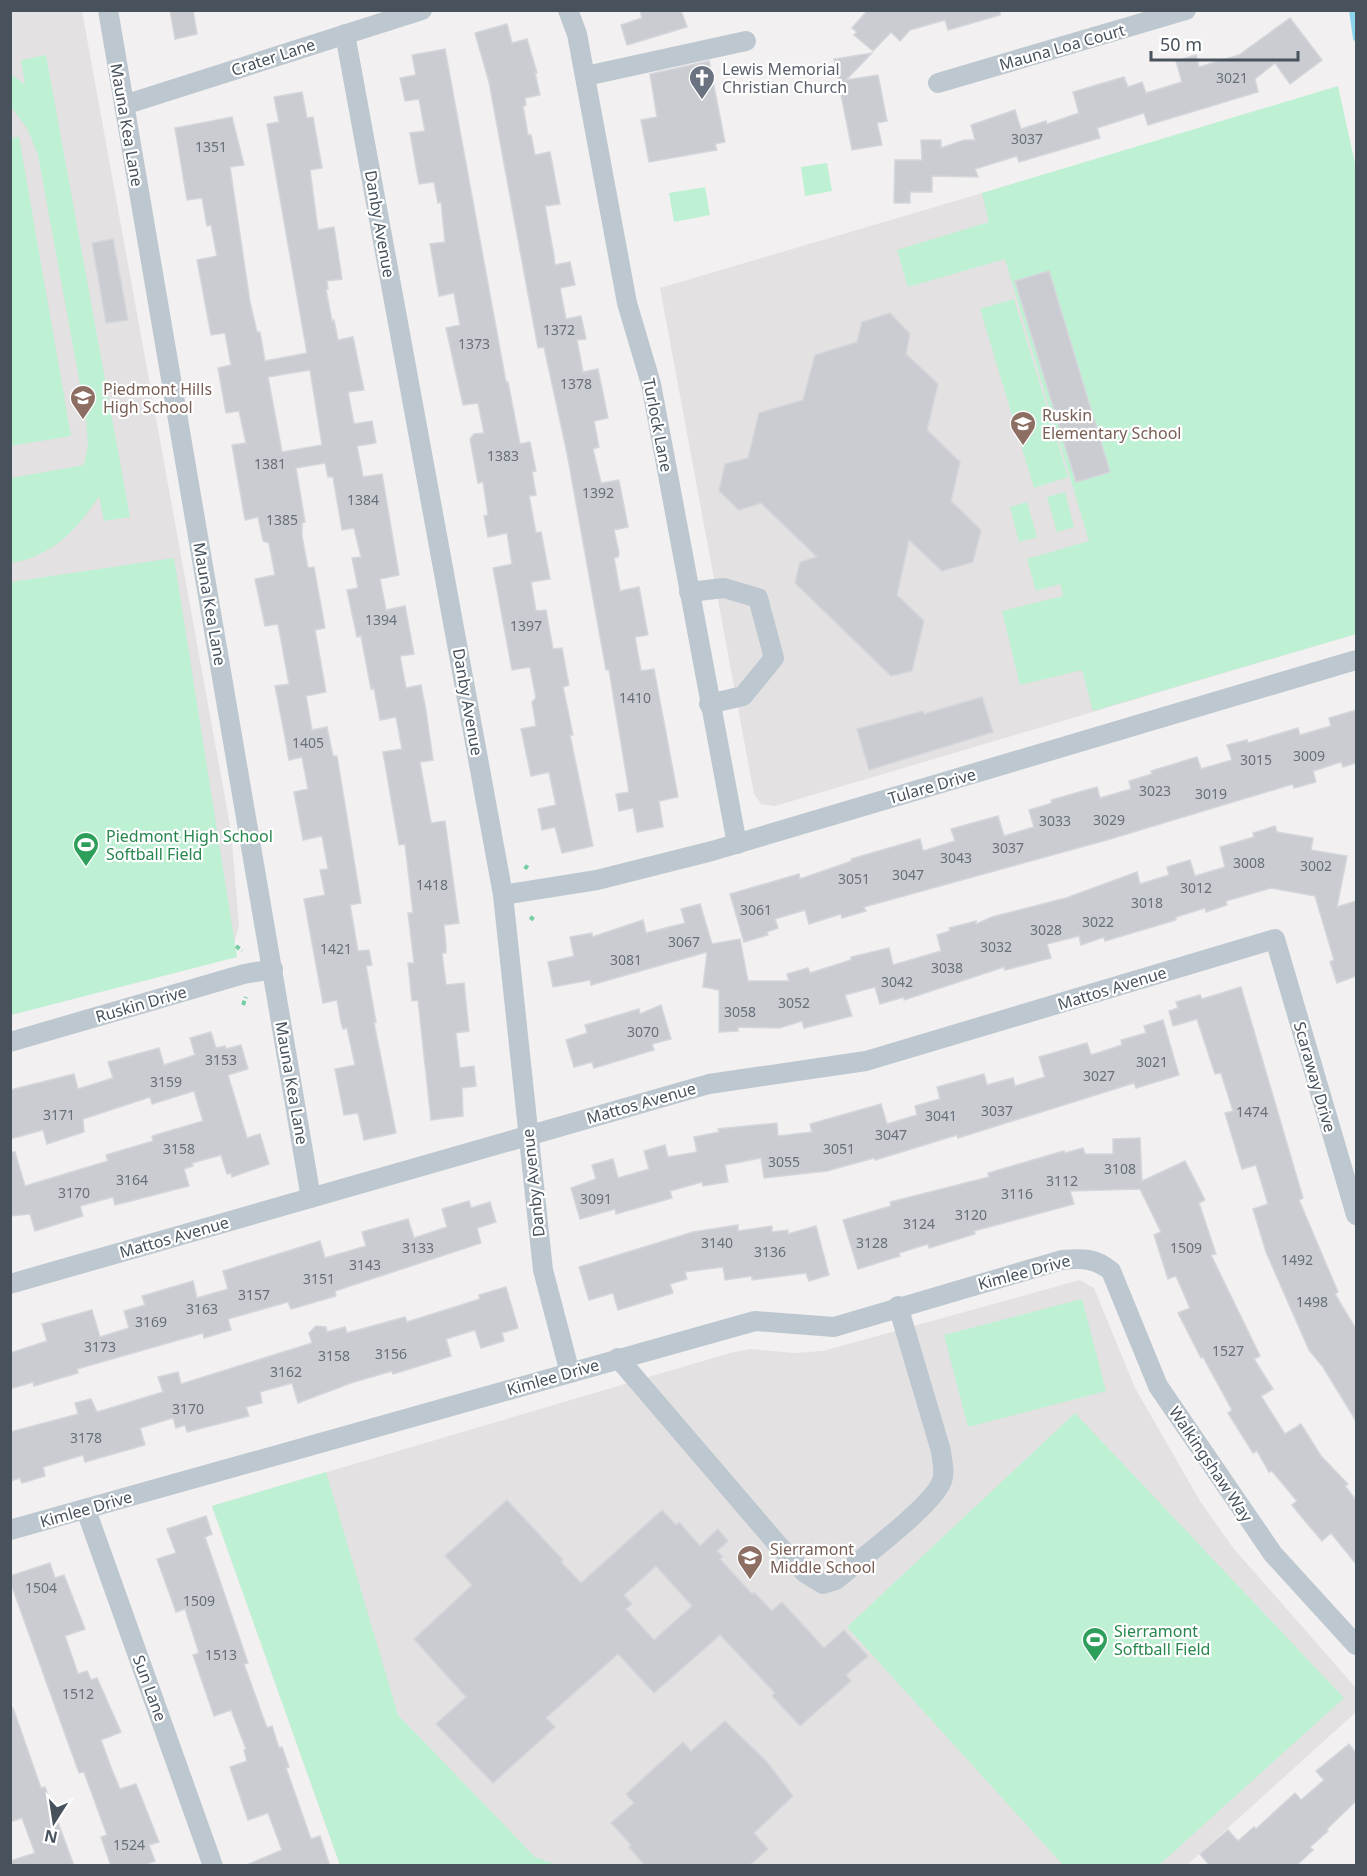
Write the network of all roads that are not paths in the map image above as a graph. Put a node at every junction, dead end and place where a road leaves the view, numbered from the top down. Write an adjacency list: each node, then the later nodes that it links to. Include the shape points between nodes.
1 (108, 10): 9 (street, Mauna Kea Lane)
2 (422, 10): 5 (street, Crater Lane)
3 (568, 10): 7 (street, Turlock Lane)
4 (1186, 10): 8 (street, Mauna Loa Court)
5 (345, 34): 9 (street, Crater Lane); 14 (street, Danby Avenue)
6 (746, 41): 7 (street)
7 (586, 76): 10 (street, Turlock Lane, via 627,303 651,384)
8 (938, 83)
9 (124, 105): 16 (street, Mauna Kea Lane)
10 (688, 592): 12 (street, Turlock Lane); 12 (street, via 724,588 758,598 774,658 743,696)
11 (1356, 660): 13 (street, Tulare Drive)
12 (709, 704): 13 (street, Turlock Lane)
13 (737, 844): 14 (street, Tulare Drive, via 597,880)
14 (503, 895): 18 (street, Danby Avenue)
15 (1275, 939): 18 (street, Mattos Avenue, via 866,1061 709,1084); 20 (street, Scaraway Drive)
16 (273, 969): 17 (street, Ruskin Drive); 19 (street, Mauna Kea Lane)
17 (10, 1042)
18 (528, 1136): 19 (street, Mattos Avenue); 25 (street, Danby Avenue, via 543,1270)
19 (311, 1197): 22 (street, Mattos Avenue)
20 (1356, 1215)
21 (1100, 1262): 23 (street, Kimlee Drive, via 1082,1258 1062,1260); 28 (street, Walkingshaw Way, via 1111,1271 1118,1285 1158,1386 1273,1554)
22 (10, 1284)
23 (898, 1306): 24 (street, Kimlee Drive, via 834,1327 755,1321); 24 (street, via 930,1412 944,1475 940,1486 920,1508 836,1580 824,1584 805,1573 779,1546)
24 (618, 1358): 25 (street, Kimlee Drive)
25 (570, 1373): 26 (street, Kimlee Drive)
26 (86, 1510): 27 (street, Kimlee Drive); 29 (street, Sun Lane)
27 (10, 1530)
28 (1356, 1645)
29 (213, 1866)

